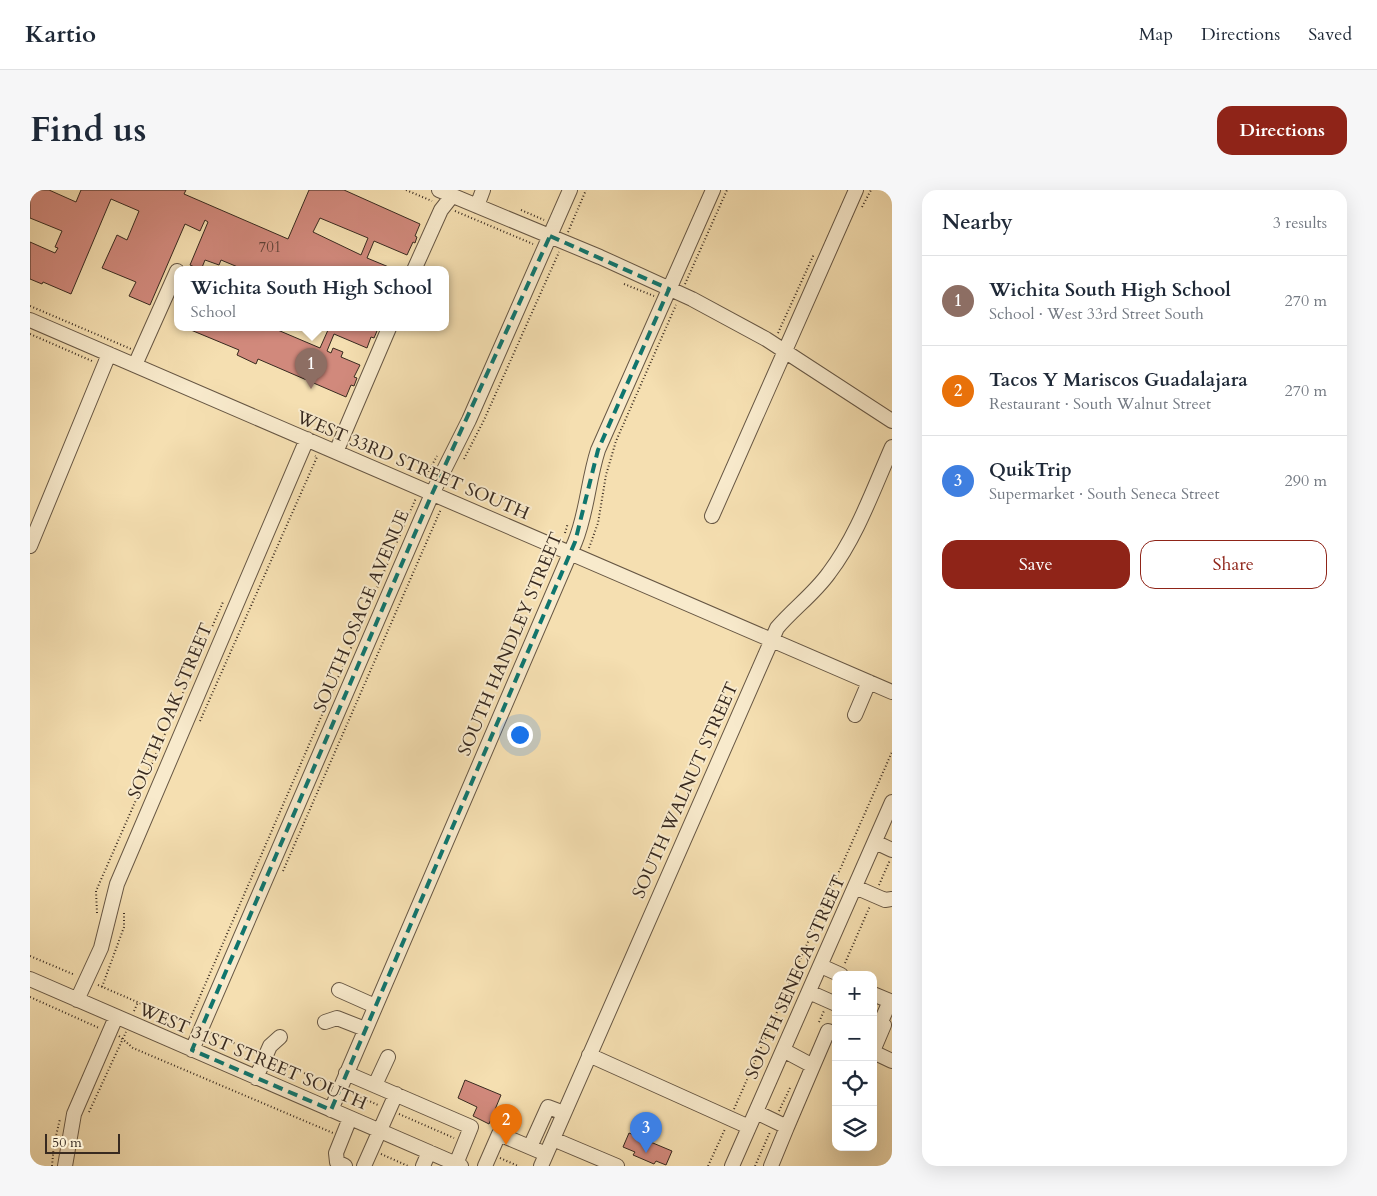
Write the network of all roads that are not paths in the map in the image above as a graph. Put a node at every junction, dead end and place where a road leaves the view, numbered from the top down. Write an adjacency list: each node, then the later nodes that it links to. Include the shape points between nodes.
1 (483, 190): 6 (street)
2 (570, 190): 7 (street, SOUTH OSAGE AVENUE)
3 (713, 190): 10 (street, SOUTH HANDLEY STREET)
4 (856, 190): 13 (street)
5 (444, 197): 6 (street); 8 (street)
6 (476, 206): 7 (street)
7 (550, 236): 10 (street); 20 (street, SOUTH OSAGE AVENUE, via 469,420)
8 (416, 266)
9 (174, 279): 15 (street)
10 (675, 292): 13 (street); 23 (street, SOUTH HANDLEY STREET, via 598,450 584,518)
11 (30, 320): 14 (street, WEST 33RD STREET SOUTH)
12 (388, 331): 19 (street)
13 (784, 351): 16 (street); 21 (street)
14 (107, 360): 15 (street, WEST 33RD STREET SOUTH); 22 (street)
15 (135, 365): 17 (street, WEST 33RD STREET SOUTH)
16 (892, 421)
17 (304, 445): 19 (street, WEST 33RD STREET SOUTH); 39 (street, SOUTH OAK STREET, via 116,884 104,942)
18 (892, 447): 24 (street, SOUTH WALNUT STREET, via 842,555 821,584 776,628)
19 (336, 452): 20 (street, WEST 33RD STREET SOUTH)
20 (431, 490): 23 (street, WEST 33RD STREET SOUTH); 49 (street, SOUTH OSAGE AVENUE)
21 (712, 516)
22 (30, 546)
23 (571, 554): 24 (street, WEST 33RD STREET SOUTH); 41 (street, SOUTH HANDLEY STREET)
24 (771, 640): 25 (street, WEST 33RD STREET SOUTH); 52 (street, SOUTH WALNUT STREET)
25 (870, 682): 26 (street, WEST 33RD STREET SOUTH); 27 (street)
26 (892, 692)
27 (855, 715)
28 (892, 802): 29 (street, SOUTH SENECA STREET)
29 (874, 842): 30 (street); 31 (street, SOUTH SENECA STREET)
30 (890, 857)
31 (855, 887): 32 (street, via 885,900); 33 (street, SOUTH SENECA STREET)
32 (892, 899)
33 (821, 966): 34 (street); 37 (street, SOUTH SENECA STREET)
34 (832, 971)
35 (30, 979): 39 (street, WEST 31ST STREET SOUTH)
36 (338, 990): 41 (street)
37 (809, 992): 40 (street); 50 (street, SOUTH SENECA STREET)
38 (877, 996): 44 (street, via 890,1001)
39 (77, 1000): 42 (street, WEST 31ST STREET SOUTH)
40 (832, 1002)
41 (375, 1006): 45 (street, SOUTH HANDLEY STREET)
42 (116, 1017): 49 (street, WEST 31ST STREET SOUTH); 73 (street, via 74,1114)
43 (325, 1022): 45 (street, via 337,1018)
44 (882, 1025): 48 (street)
45 (365, 1029): 56 (street, SOUTH HANDLEY STREET)
46 (832, 1032): 55 (street, via 828,1031)
47 (280, 1037): 57 (street, via 270,1046)
48 (877, 1039)
49 (192, 1050): 57 (street, WEST 31ST STREET SOUTH)
50 (783, 1050): 55 (street); 61 (street, SOUTH SENECA STREET)
51 (877, 1053): 54 (street)
52 (590, 1055): 62 (street, SOUTH WALNUT STREET); 65 (street)
53 (388, 1057): 58 (street)
54 (892, 1061)
55 (814, 1066): 64 (street)
56 (346, 1073): 58 (street); 60 (street, SOUTH HANDLEY STREET)
57 (256, 1078): 60 (street, WEST 31ST STREET SOUTH)
58 (375, 1086): 59 (street)
59 (396, 1094): 66 (street); 72 (street, via 472,1127)
60 (330, 1110): 63 (street, WEST 31ST STREET SOUTH)
61 (756, 1112): 64 (street); 65 (street, SOUTH SENECA STREET)
62 (564, 1113): 67 (street, SOUTH WALNUT STREET); 68 (street, via 548,1106)
63 (350, 1118): 66 (street, WEST 31ST STREET SOUTH); 74 (street, via 336,1153 336,1160)
64 (787, 1127): 80 (street)
65 (749, 1128): 79 (street, SOUTH SENECA STREET)
66 (380, 1131): 69 (street, WEST 31ST STREET SOUTH); 75 (street)
67 (552, 1139): 70 (street, SOUTH WALNUT STREET); 71 (street)
68 (530, 1147): 70 (street); 77 (street, via 499,1134)
69 (429, 1152): 72 (street, WEST 31ST STREET SOUTH); 76 (street)
70 (543, 1160)
71 (595, 1162): 78 (street)
72 (458, 1165)
73 (65, 1166)
74 (343, 1166)
75 (364, 1166)
76 (423, 1166)
77 (485, 1166)
78 (617, 1166)
79 (732, 1166)
80 (771, 1166)

